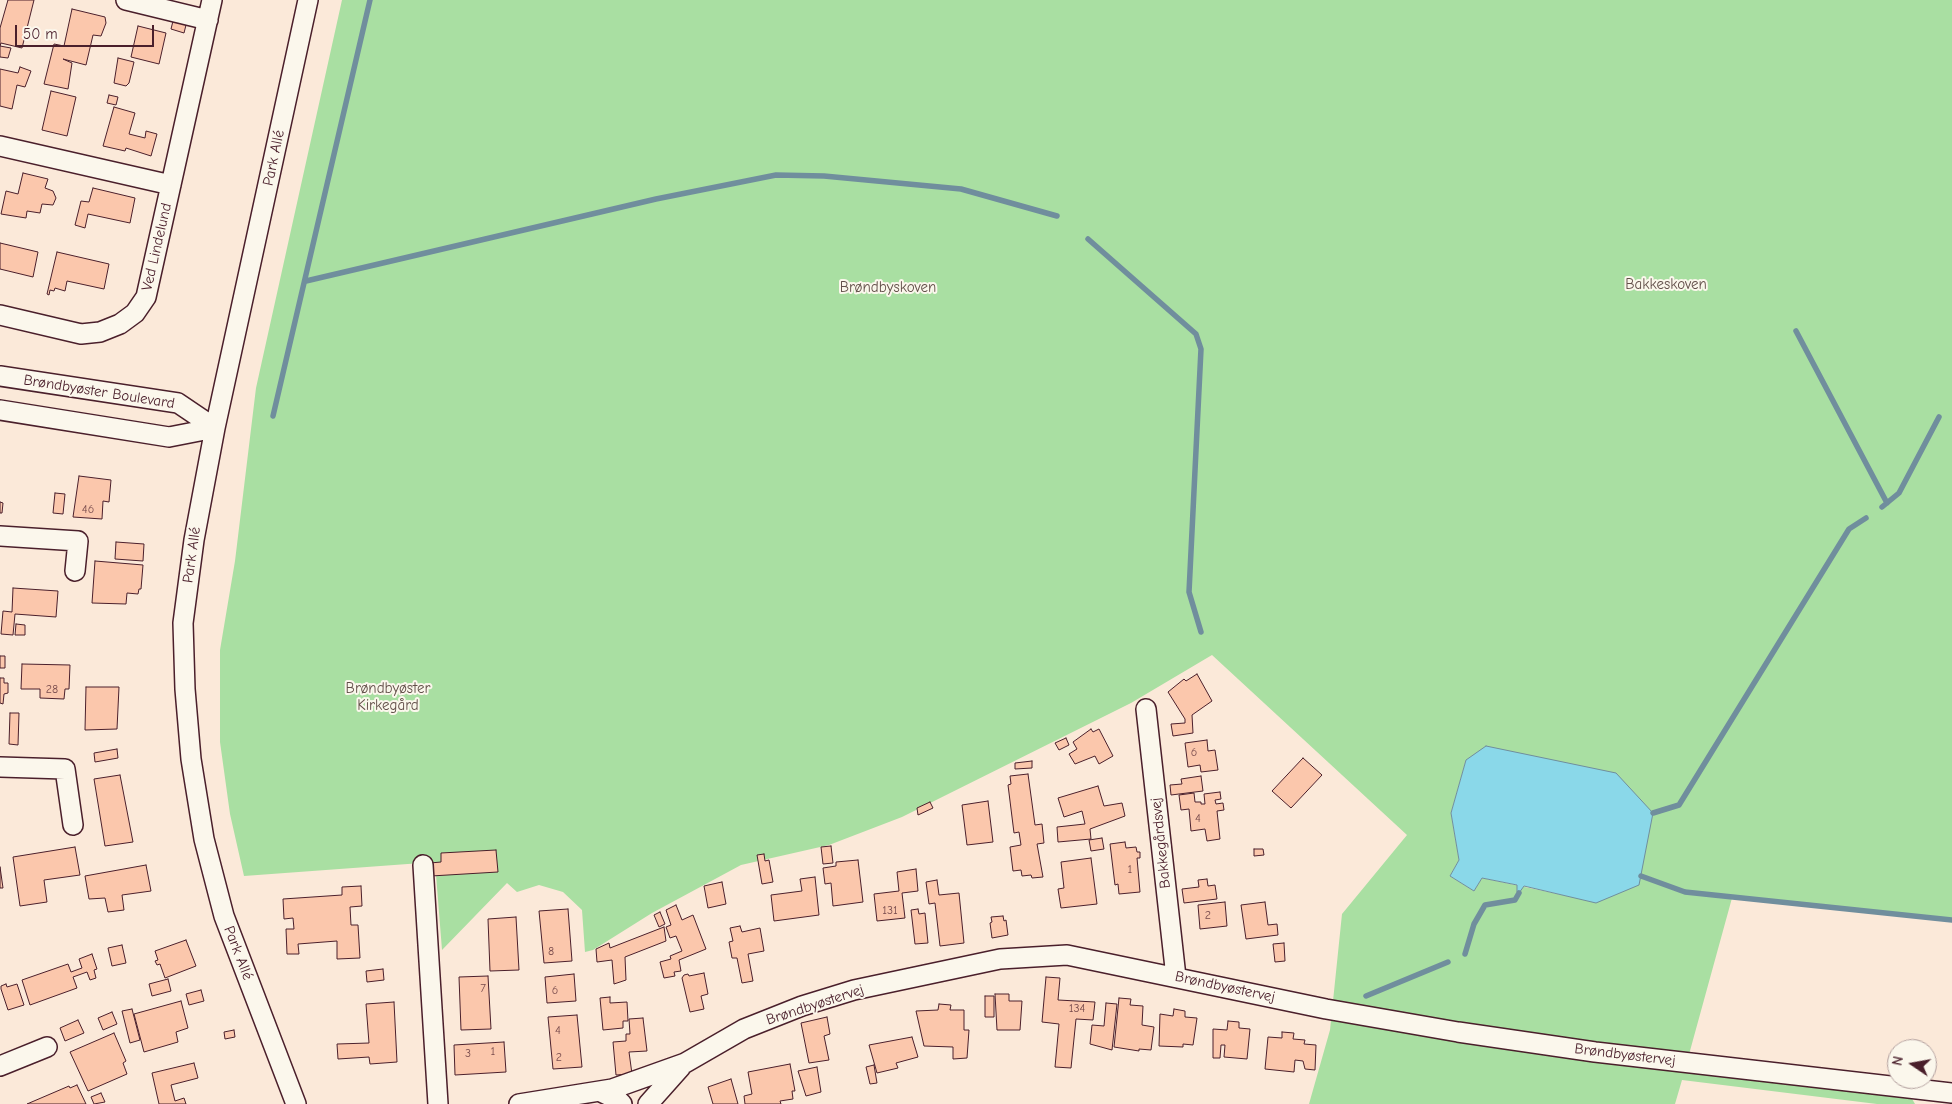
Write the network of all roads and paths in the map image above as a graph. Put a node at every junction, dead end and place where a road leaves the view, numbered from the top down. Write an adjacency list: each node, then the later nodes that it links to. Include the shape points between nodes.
1 (126, 0): 4 (street)
2 (212, 0): 4 (street, Ved Lindelund)
3 (308, 0): 10 (street, Park Allé)
4 (208, 20): 6 (street, Ved Lindelund)
5 (0, 146): 6 (street, Ved Lindelund)
6 (171, 185): 7 (street, Ved Lindelund, via 146,298 135,313 120,324 100,332 81,334)
7 (0, 315)
8 (0, 376): 10 (street, Brøndbyøster Boulevard, via 178,403)
9 (0, 410): 10 (street, via 169,437)
10 (215, 428): 24 (street, Park Allé, via 194,540 183,623 190,759 204,839 224,916)
11 (0, 536): 12 (street, via 78,541)
12 (75, 570)
13 (1146, 709): 17 (street, Bakkegårdsvej)
14 (0, 767): 15 (street, via 65,768)
15 (73, 825)
16 (423, 866): 25 (street)
17 (1176, 977): 19 (street, Brøndbyøstervej, via 1067,955 1000,959 854,990 802,1006 744,1029); 23 (street, Brøndbyøstervej, via 1326,1009 1458,1032)
18 (47, 1047): 20 (street)
19 (685, 1063): 21 (street, Brøndbyøstervej); 28 (street)
20 (0, 1066)
21 (601, 1092): 26 (street, Brøndbyøstervej); 27 (street)
22 (1952, 1093): 23 (street, Brøndbyøstervej)
23 (1929, 1097)
24 (296, 1104)
25 (438, 1104)
26 (519, 1104)
27 (622, 1104)
28 (648, 1104)

